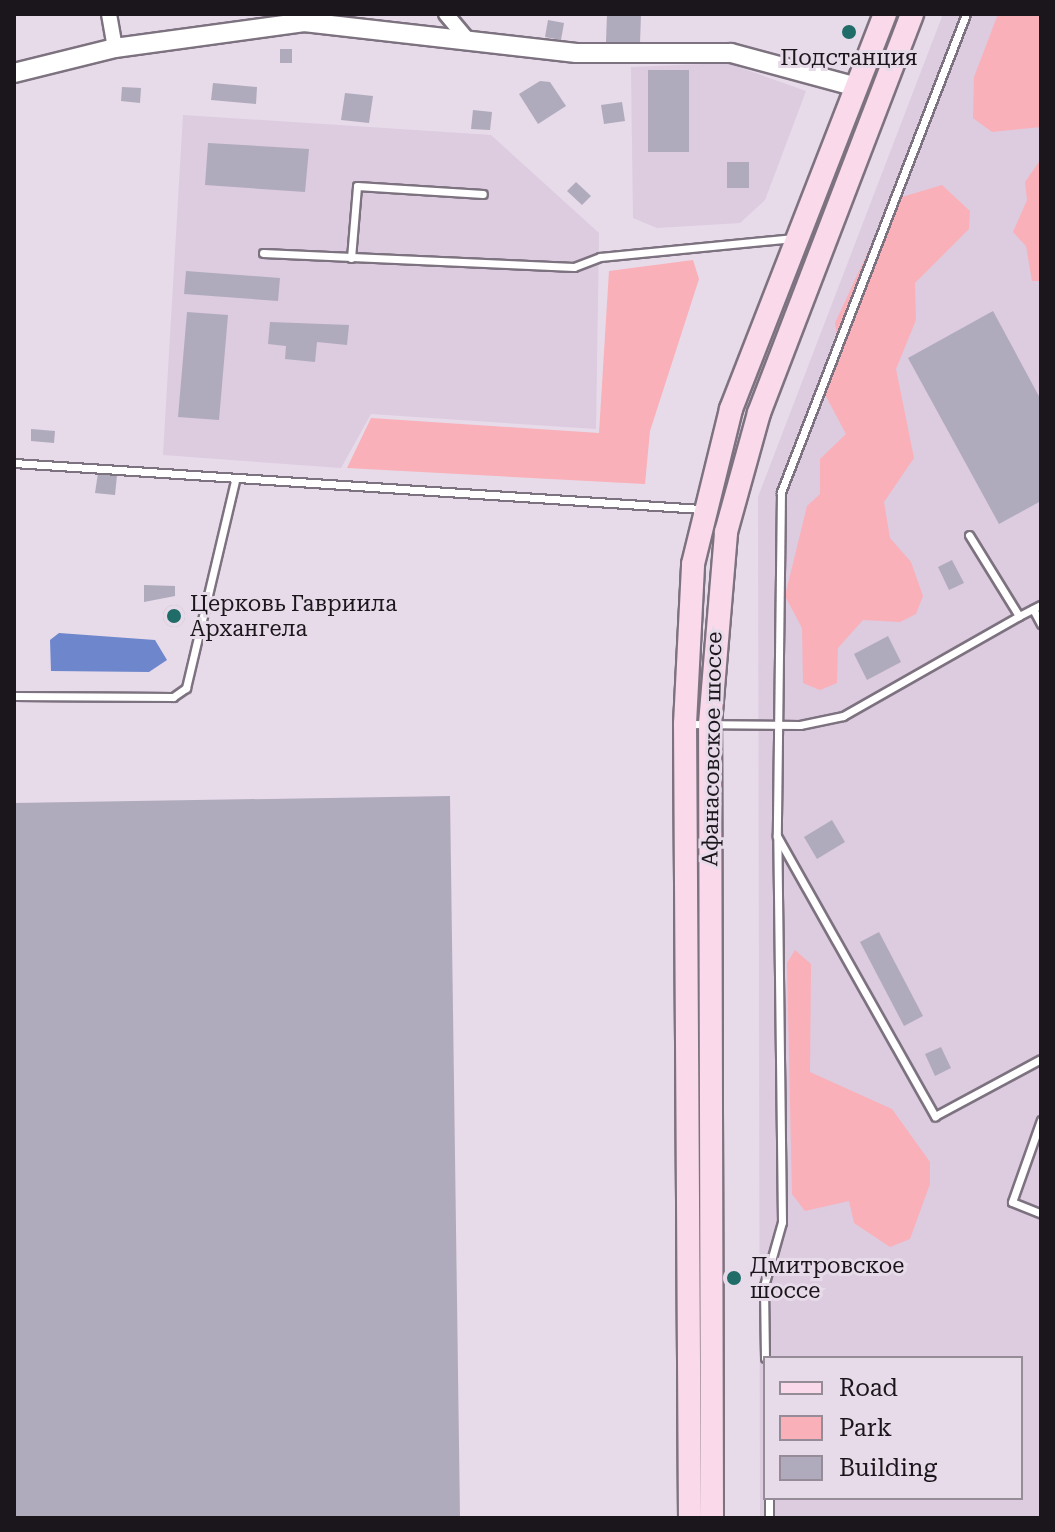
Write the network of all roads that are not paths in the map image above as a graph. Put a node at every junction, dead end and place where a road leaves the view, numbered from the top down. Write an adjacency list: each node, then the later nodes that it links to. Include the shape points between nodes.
1 (109, 14): 7 (street)
2 (446, 14): 6 (street)
3 (885, 14): 9 (main road, Афанасовское шоссе)
4 (912, 14): 23 (main road, Афанасовское шоссе, via 737,480 716,606)
5 (966, 14): 24 (lane, via 781,492)
6 (465, 37): 7 (street, via 304,22); 9 (street, via 576,53 731,53)
7 (115, 48): 8 (street)
8 (14, 73)
9 (857, 87): 11 (main road, Афанасовское шоссе)
10 (483, 194): 13 (lane, via 357,186)
11 (800, 237): 13 (lane, via 600,257 574,267); 16 (main road, Афанасовское шоссе, via 731,409)
12 (263, 253): 13 (lane)
13 (351, 258)
14 (14, 463): 15 (lane)
15 (235, 480): 16 (lane); 21 (lane, via 186,688 173,697)
16 (702, 509): 22 (main road, Афанасовское шоссе)
17 (969, 535): 19 (lane)
18 (1037, 607): 19 (lane); 20 (lane)
19 (1019, 616): 24 (lane, via 843,716)
20 (1041, 624)
21 (14, 696)
22 (685, 724): 23 (lane); 30 (main road, Афанасовское шоссе)
23 (710, 724): 24 (lane); 31 (main road, Афанасовское шоссе)
24 (782, 725): 25 (lane)
25 (777, 836): 26 (lane, via 935,1116); 29 (lane, via 782,1222 764,1286)
26 (1041, 1059)
27 (1041, 1120): 28 (lane, via 1012,1202)
28 (1041, 1214)
29 (765, 1356)
30 (690, 1518)
31 (712, 1518)

